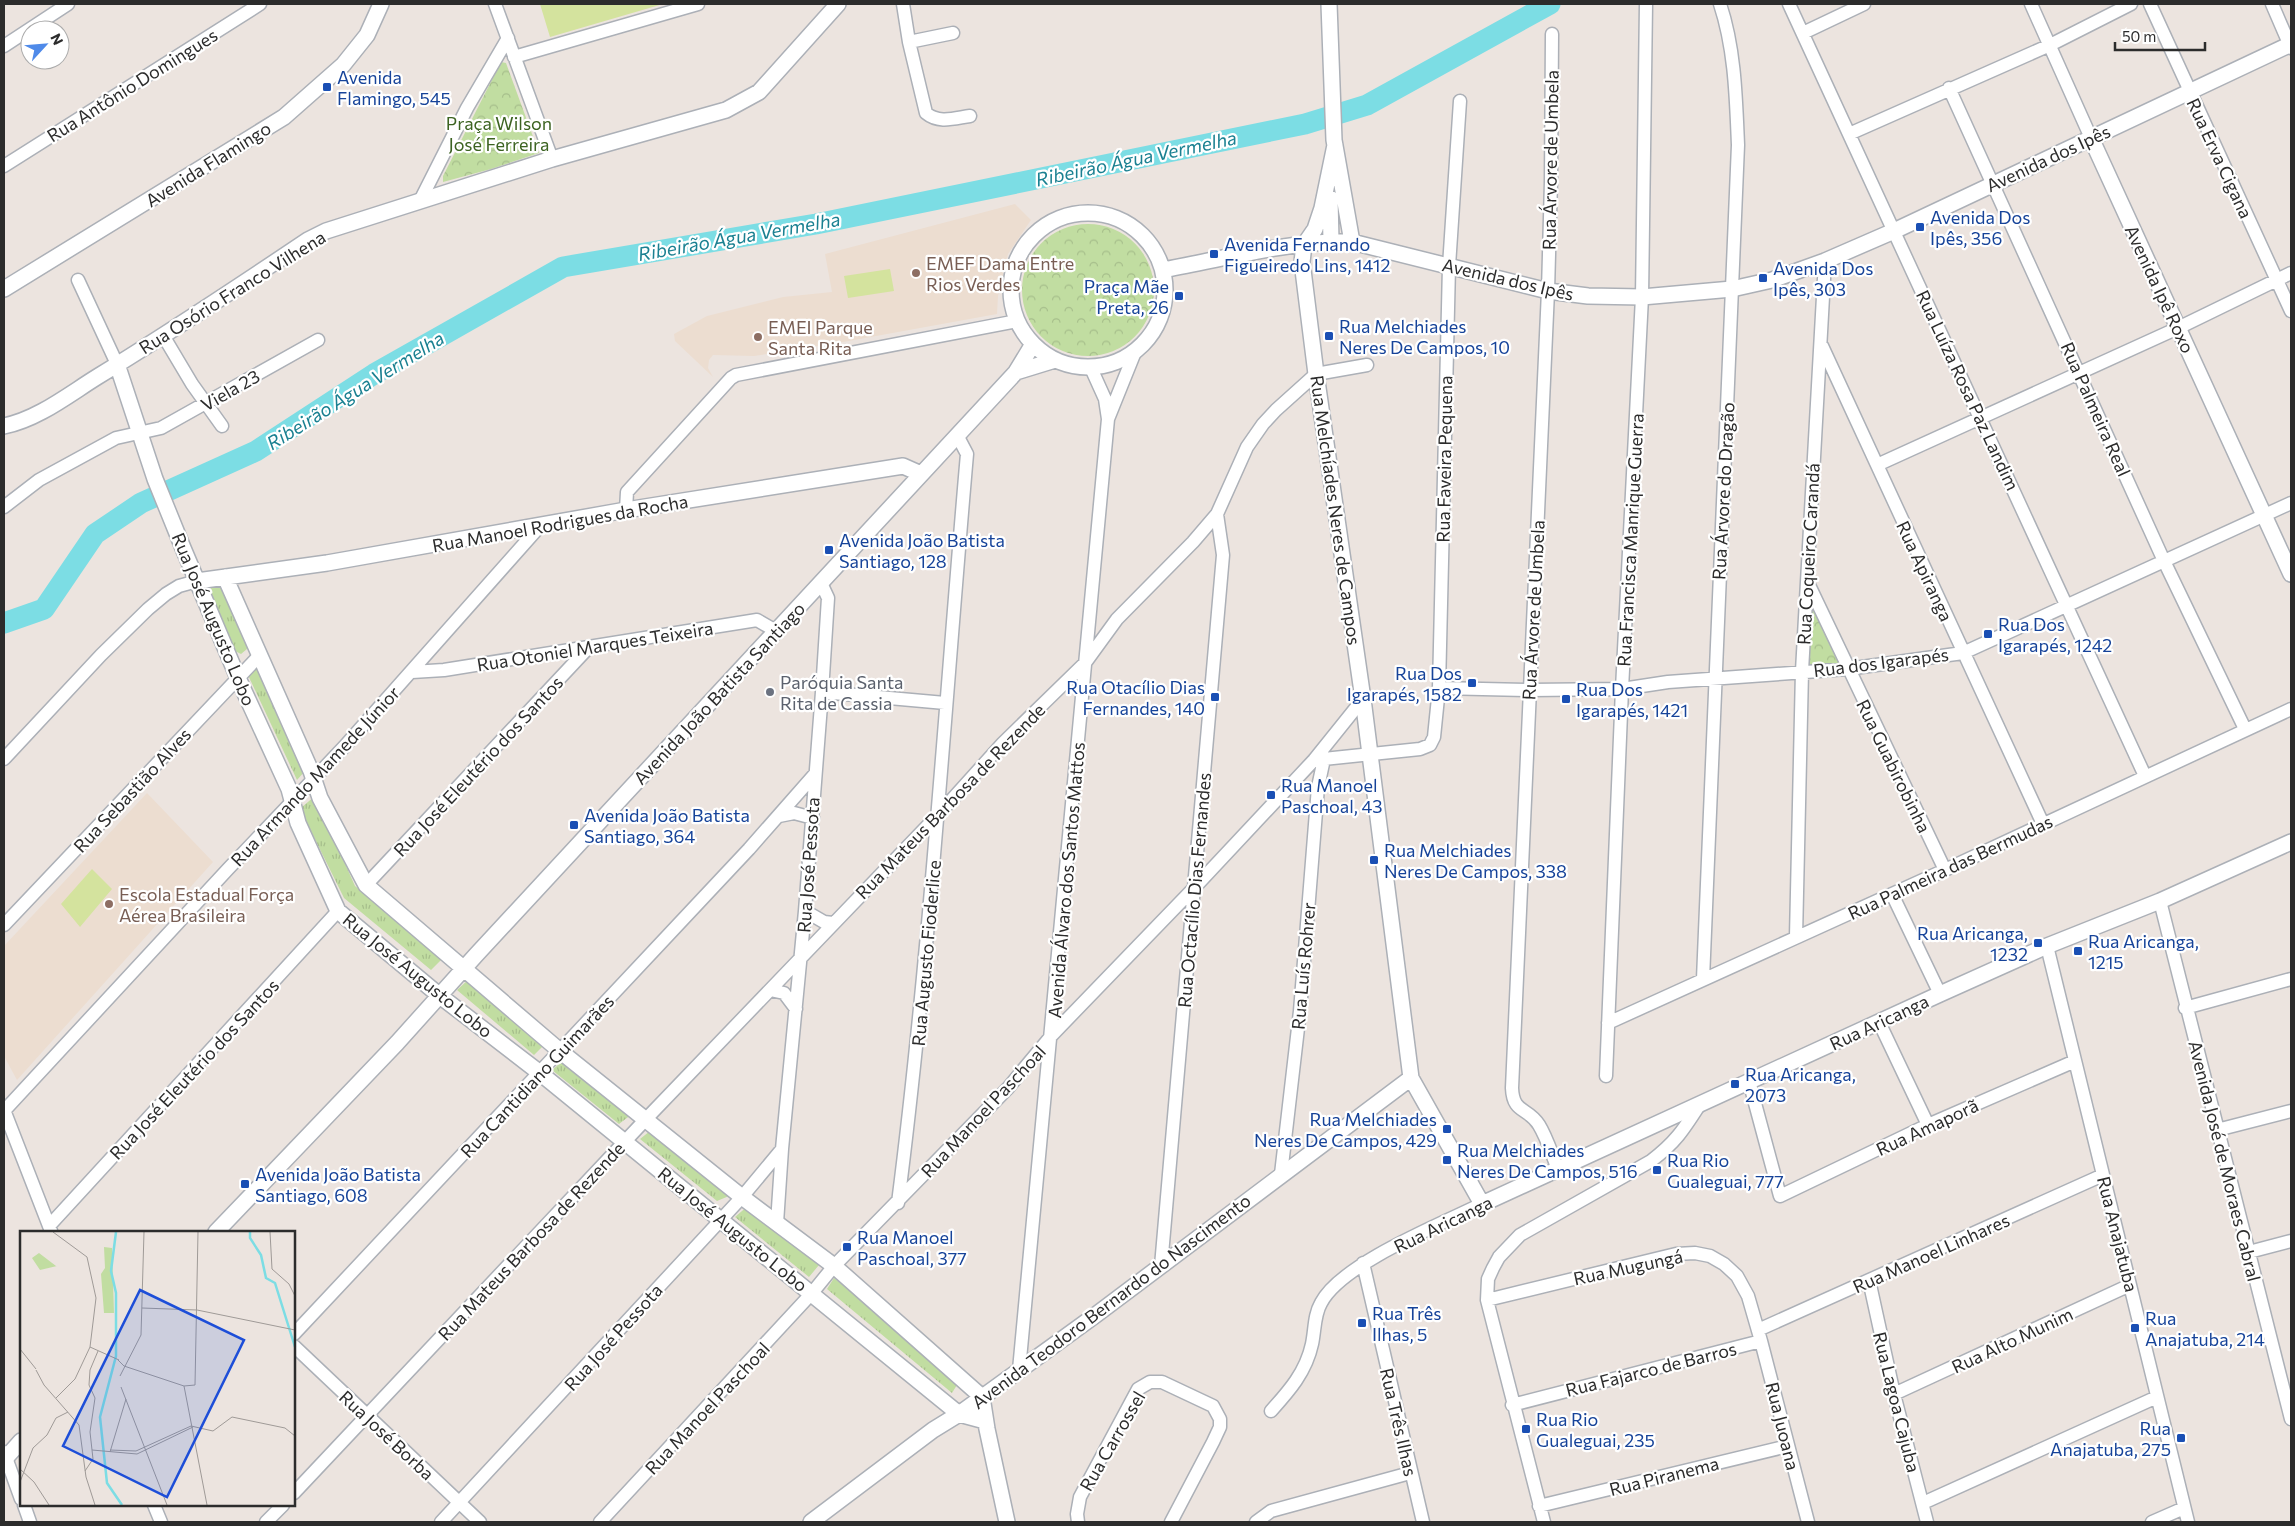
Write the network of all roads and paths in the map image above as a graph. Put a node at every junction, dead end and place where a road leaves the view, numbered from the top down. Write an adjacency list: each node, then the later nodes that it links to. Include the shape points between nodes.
1 (68, 4): 24 (street)
2 (260, 4): 34 (street, Rua Antônio Domingues)
3 (381, 4): 49 (street, Avenida Flamingo, via 367,35 343,65 284,117)
4 (495, 4): 20 (street)
5 (698, 4): 25 (street)
6 (903, 4): 21 (street)
7 (1329, 4): 32 (street)
8 (1646, 4): 51 (street, Rua Francisca Manrique Guerra)
9 (1720, 4): 48 (street, Rua Árvore do Dragão, via 1730,44 1737,103)
10 (1789, 4): 18 (street, Rua Luíza Rosa Paz Landim)
11 (1864, 4): 18 (street)
12 (2031, 4): 22 (street, Avenida Ipê Roxo)
13 (2131, 4): 22 (street)
14 (2150, 4): 27 (street, Rua Erva Cigana)
15 (2272, 4): 23 (street)
16 (836, 5): 33 (street, Rua Osório Franco Vilhena, via 770,80 748,99 726,110)
17 (953, 33): 21 (street)
18 (1803, 33): 30 (street, Rua Luíza Rosa Paz Landim)
19 (1552, 34): 50 (street, Rua Árvore de Umbela)
20 (508, 38): 25 (street); 37 (street, via 471,101)
21 (909, 42): 29 (street, via 926,113 940,120)
22 (2050, 45): 26 (street); 31 (street, Avenida Ipê Roxo)
23 (2291, 45): 27 (street, Avenida dos Ipês)
24 (4, 46)
25 (514, 57): 33 (street)
26 (1950, 88): 30 (street); 36 (street, Rua Palmeira Real)
27 (2190, 92): 31 (street, Avenida dos Ipês); 47 (street, Rua Erva Cigana)
28 (1460, 101): 43 (street, Rua Faveira Pequena)
29 (970, 116)
30 (1849, 134): 38 (street, Rua Luíza Rosa Paz Landim)
31 (2091, 138): 36 (street, Avenida dos Ipês); 54 (street, Avenida Ipê Roxo)
32 (1334, 142): 35 (street); 40 (street)
33 (552, 159): 37 (street, Rua Osório Franco Vilhena)
34 (4, 165)
35 (1329, 169): 39 (street); 41 (street, via 1319,219)
36 (1993, 183): 38 (street, Avenida dos Ipês); 66 (street, Rua Palmeira Real)
37 (422, 199): 55 (street, Rua Osório Franco Vilhena, via 308,240)
38 (1894, 231): 42 (street, Avenida dos Ipês); 68 (street, Rua Luíza Rosa Paz Landim)
39 (1331, 241): 40 (street, Avenida dos Ipês); 41 (street, Avenida dos Ipês)
40 (1352, 242): 43 (street, Avenida dos Ipês)
41 (1304, 245): 44 (street, Avenida dos Ipês); 65 (street, Rua Melchíades Neres de Campos, via 1302,262)
42 (1824, 262): 48 (street, Avenida dos Ipês, via 1772,280); 58 (street, Rua Coqueiro Carandá)
43 (1449, 266): 50 (street, Avenida dos Ipês); 99 (street, Rua Faveira Pequena)
44 (1163, 270): 53 (street, via 1155,250 1142,233 1124,221 1104,214 1083,212 1062,216 1043,226 1016,258 1011,300); 59 (street, via 1164,306 1148,339)
45 (2291, 273): 47 (street)
46 (78, 280): 61 (street, Rua José Augusto Lobo)
47 (2277, 280): 52 (street, Rua Erva Cigana); 54 (street)
48 (1732, 289): 51 (street, Avenida dos Ipês); 98 (street, Rua Árvore do Dragão)
49 (4, 290)
50 (1548, 291): 51 (street, Avenida dos Ipês); 101 (street, Rua Árvore de Umbela)
51 (1642, 297): 100 (street, Rua Francisca Manrique Guerra)
52 (2291, 311)
53 (1017, 321): 57 (street); 78 (street, via 744,372 730,378 627,492)
54 (2178, 328): 66 (street); 80 (street, Avenida Ipê Roxo)
55 (164, 337): 61 (street, Rua Osório Franco Vilhena); 67 (street)
56 (318, 340): 67 (street, Viela 23)
57 (1032, 344): 60 (street); 64 (street, Avenida João Batista Santiago)
58 (1821, 344): 74 (street, Rua Apiranga); 85 (street, Rua Coqueiro Carandá)
59 (1135, 352): 63 (street, via 1115,363); 69 (street, Avenida Álvaro dos Santos Mattos)
60 (1054, 360): 63 (street); 64 (street, Avenida João Batista Santiago)
61 (117, 364): 70 (street, Rua Osório Franco Vilhena, via 45,410); 72 (street, Rua José Augusto Lobo)
62 (1367, 365): 65 (street)
63 (1092, 368): 69 (street, Avenida Álvaro dos Santos Mattos, via 1105,399)
64 (1016, 372): 73 (street, Avenida João Batista Santiago)
65 (1316, 374): 79 (street, Rua Mateus Barbosa de Rezende, via 1262,424 1247,446); 103 (street, Rua Melchíades Neres de Campos)
66 (2080, 374): 68 (street); 82 (street, Rua Palmeira Real)
67 (207, 403): 71 (street); 72 (street, Viela 23, via 161,428)
68 (1981, 416): 74 (street); 88 (street, Rua Luíza Rosa Paz Landim)
69 (1108, 419): 93 (street, Avenida Álvaro dos Santos Mattos)
70 (4, 426)
71 (222, 426)
72 (140, 433): 77 (street, Viela 23, via 116,438 39,480); 86 (street, Rua José Augusto Lobo, via 155,479)
73 (957, 435): 75 (street, Avenida João Batista Santiago); 104 (street, Rua Augusto Fioderlice, via 967,454)
74 (1877, 465): 91 (street, Rua Apiranga)
75 (921, 474): 78 (street, Rua Manoel Rodrigues da Rocha, via 903,466); 87 (street, Avenida João Batista Santiago)
76 (2291, 503): 80 (street, Rua dos Igarapés)
77 (4, 507)
78 (626, 510): 81 (street, Rua Manoel Rodrigues da Rocha)
79 (1217, 514): 93 (street, Rua Mateus Barbosa de Rezende, via 1117,619); 121 (street, Rua Octacílio Dias Fernandes, via 1223,555)
80 (2264, 516): 82 (street, Rua dos Igarapés); 83 (street, Avenida Ipê Roxo)
81 (540, 526): 84 (street, Rua Manoel Rodrigues da Rocha); 96 (street, Rua Armando Mamede Júnior)
82 (2164, 561): 88 (street, Rua dos Igarapés); 106 (street, Rua Palmeira Real)
83 (2291, 574)
84 (225, 577): 86 (street, Rua Manoel Rodrigues da Rocha); 92 (street, Rua José Augusto Lobo)
85 (1806, 580): 94 (street, Rua Guabirobinha); 95 (street, Rua Coqueiro Carandá)
86 (197, 581): 97 (street, Rua José Augusto Lobo); 108 (street, via 179,586 148,609)
87 (821, 583): 89 (street, Avenida João Batista Santiago); 102 (street, Rua José Pessota, via 828,598)
88 (2068, 606): 91 (street, Rua dos Igarapés); 111 (street, Rua Luíza Rosa Paz Landim)
89 (776, 631): 90 (street, Rua Otoniel Marques Teixeira, via 758,620); 131 (street, Avenida João Batista Santiago)
90 (590, 647): 96 (street, Rua Otoniel Marques Teixeira); 120 (street, Rua José Eleutério dos Santos)
91 (1963, 652): 94 (street, Rua dos Igarapés); 117 (street, Rua Apiranga)
92 (260, 655): 97 (street, Rua Sebastião Alves); 112 (street, Rua José Augusto Lobo)
93 (1085, 663): 114 (street, Rua Mateus Barbosa de Rezende, via 1003,743); 141 (street, Avenida Álvaro dos Santos Mattos)
94 (1847, 669): 95 (street, Rua dos Igarapés); 119 (street, Rua Guabirobinha)
95 (1802, 671): 98 (street, Rua dos Igarapés); 128 (street, Rua Coqueiro Carandá)
96 (412, 672): 112 (street, Rua Armando Mamede Júnior)
97 (238, 678): 113 (street, Rua José Augusto Lobo, via 289,788); 127 (street, Rua Sebastião Alves)
98 (1715, 678): 100 (street, Rua dos Igarapés); 132 (street, Rua Árvore do Dragão)
99 (1438, 688): 101 (street, Rua dos Igarapés); 107 (street, Rua Faveira Pequena, via 1434,738 1430,745)
100 (1622, 689): 101 (street, Rua dos Igarapés); 140 (street, Rua Francisca Manrique Guerra)
101 (1530, 690): 156 (street, Rua Árvore de Umbela, via 1512,1098 1520,1110 1537,1122)
102 (822, 692): 104 (street); 110 (street, Rua José Pessota)
103 (1363, 699): 107 (street, Rua Melchíades Neres de Campos); 109 (street, Rua Manoel Paschoal)
104 (945, 703): 114 (street, Rua Augusto Fioderlice)
105 (2291, 708): 106 (street, Rua Palmeira das Bermudas)
106 (2245, 729): 111 (street, Rua Palmeira das Bermudas)
107 (1369, 756): 109 (street); 146 (street, Rua Melchíades Neres de Campos)
108 (4, 759)
109 (1319, 760): 121 (street, Rua Manoel Paschoal); 157 (street, Rua Luís Rohrer, via 1300,1011)
110 (815, 774): 115 (street, Rua Cantidiano Guimarães); 116 (street, Rua José Pessota)
111 (2146, 776): 117 (street, Rua Palmeira das Bermudas)
112 (314, 780): 113 (street, Rua Armando Mamede Júnior); 120 (street, Rua José Augusto Lobo, via 320,798)
113 (292, 803): 124 (street, Rua José Augusto Lobo); 149 (street, Rua Armando Mamede Júnior)
114 (938, 815): 126 (street, Rua Mateus Barbosa de Rezende); 160 (street, Rua Augusto Fioderlice, via 915,1070)
115 (779, 816): 116 (street, via 794,813); 142 (street, Rua Cantidiano Guimarães)
116 (813, 818): 125 (street, Rua José Pessota)
117 (2043, 824): 119 (street, Rua Palmeira das Bermudas)
118 (2291, 842): 123 (street, Rua Aricanga)
119 (1945, 870): 122 (street, Rua Palmeira das Bermudas)
120 (366, 885): 131 (street, Rua José Augusto Lobo)
121 (1195, 888): 141 (street, Rua Manoel Paschoal); 170 (street, Rua Octacílio Dias Fernandes)
122 (1892, 894): 128 (street, Rua Palmeira das Bermudas); 135 (street)
123 (2160, 901): 129 (street, Rua Aricanga); 138 (street, Avenida José de Moraes Cabral)
124 (338, 911): 136 (street, Rua José Augusto Lobo); 164 (street, Rua José Eleutério dos Santos)
125 (806, 911): 126 (street, via 824,922); 130 (street, Rua José Pessota)
126 (833, 923): 130 (street, Rua Mateus Barbosa de Rezende)
127 (4, 925)
128 (1796, 936): 132 (street, Rua Palmeira das Bermudas)
129 (2047, 946): 135 (street, Rua Aricanga); 143 (street, Rua Anajatuba)
130 (801, 957): 134 (street, Rua Mateus Barbosa de Rezende); 137 (street, Rua José Pessota)
131 (464, 968): 136 (street, Avenida João Batista Santiago); 142 (street, Rua José Augusto Lobo)
132 (1703, 979): 140 (street, Rua Palmeira das Bermudas)
133 (2291, 979): 138 (street)
134 (770, 990): 137 (street, via 784,993); 151 (street, Rua Mateus Barbosa de Rezende)
135 (1940, 994): 139 (street, Rua Aricanga)
136 (440, 996): 144 (street, Rua José Augusto Lobo); 165 (street, Avenida João Batista Santiago)
137 (796, 1008): 155 (street, Rua José Pessota)
138 (2185, 1008): 153 (street, Avenida José de Moraes Cabral)
139 (1879, 1022): 147 (street, Rua Aricanga); 152 (street)
140 (1608, 1023): 145 (street, Rua Francisca Manrique Guerra)
141 (1052, 1035): 160 (street, Rua Manoel Paschoal, via 1008,1088); 178 (street, Avenida Álvaro dos Santos Mattos)
142 (560, 1051): 144 (street, Rua Cantidiano Guimarães); 151 (street, Rua José Augusto Lobo)
143 (2075, 1061): 152 (street, Rua Amaporã); 158 (street, Rua Anajatuba)
144 (540, 1073): 154 (street, Rua José Augusto Lobo); 175 (street, Rua Cantidiano Guimarães)
145 (1606, 1076)
146 (1411, 1078): 157 (street, Avenida Teodoro Bernardo do Nascimento); 161 (street, Rua Melchíades Neres de Campos)
147 (1749, 1081): 148 (street, Rua Aricanga); 152 (street, Rua Amaporã, via 1780,1196)
148 (1700, 1104): 156 (street, Rua Aricanga); 174 (street, via 1680,1135 1651,1160 1533,1227 1510,1244 1492,1268)
149 (4, 1110): 164 (street)
150 (2291, 1111): 153 (street)
151 (646, 1119): 154 (street, Rua Mateus Barbosa de Rezende); 159 (street, Rua José Augusto Lobo)
152 (1928, 1126)
153 (2217, 1130): 167 (street, Avenida José de Moraes Cabral)
154 (624, 1142): 162 (street, Rua José Augusto Lobo); 186 (street, Rua Mateus Barbosa de Rezende)
155 (782, 1149): 159 (street, Rua José Pessota); 163 (street, Rua José Pessota)
156 (1558, 1169): 161 (street, Rua Aricanga)
157 (1281, 1174): 170 (street, Avenida Teodoro Bernardo do Nascimento)
158 (2103, 1175): 171 (street, Rua Manoel Linhares); 172 (street, Rua Anajatuba)
159 (742, 1197): 162 (street, Rua José Pessota); 163 (street, Rua José Augusto Lobo)
160 (898, 1203): 169 (street, Rua Manoel Paschoal)
161 (1482, 1204): 168 (street, Rua Aricanga)
162 (721, 1219): 173 (street, Rua José Augusto Lobo); 195 (street, Rua José Pessota)
163 (777, 1223): 169 (street, Rua José Augusto Lobo)
164 (50, 1229)
165 (217, 1231)
166 (2291, 1241): 167 (street)
167 (2249, 1252): 179 (street, Avenida José de Moraes Cabral)
168 (1363, 1263): 184 (street, Rua Aricanga, via 1322,1301 1312,1346 1302,1372); 192 (street, Rua Três Ilhas)
169 (834, 1266): 173 (street, Rua Manoel Paschoal); 181 (street, Rua José Augusto Lobo)
170 (1160, 1266): 178 (street, Avenida Teodoro Bernardo do Nascimento)
171 (1869, 1280): 176 (street, Rua Manoel Linhares); 180 (street, Rua Lagoa Cajuba)
172 (2130, 1285): 180 (street, Rua Alto Munim); 182 (street, Rua Anajatuba)
173 (812, 1293): 185 (street, Rua José Augusto Lobo); 207 (street, Rua Manoel Paschoal)
174 (1487, 1300): 176 (street, Rua Mugungá, via 1676,1254 1695,1253 1710,1256 1737,1276 1748,1296); 183 (street)
175 (295, 1333)
176 (1760, 1335): 183 (street, Rua Fajarco de Barros); 190 (street, Rua Juoana)
177 (295, 1347): 186 (street, Rua José Borba)
178 (1019, 1370): 181 (street, Avenida Teodoro Bernardo do Nascimento)
179 (2285, 1373): 187 (street, Avenida José de Moraes Cabral)
180 (1894, 1394): 196 (street, Rua Lagoa Cajuba)
181 (982, 1397): 185 (street, Avenida Teodoro Bernardo do Nascimento); 188 (street)
182 (2157, 1397): 196 (street); 201 (street, Rua Anajatuba)
183 (1512, 1405): 200 (street)
184 (1271, 1411)
185 (959, 1414): 188 (street); 208 (street, Avenida Teodoro Bernardo do Nascimento)
186 (367, 1416): 193 (street, Rua Mateus Barbosa de Rezende); 195 (street, Rua José Borba)
187 (2291, 1419)
188 (985, 1421): 209 (street)
189 (20, 1442): 191 (street)
190 (1788, 1446): 200 (street, Rua Piranema); 215 (street, Rua Juoana)
191 (4, 1456): 194 (street)
192 (1410, 1473): 212 (street, via 1271,1511); 213 (street, Rua Três Ilhas)
193 (295, 1492)
194 (20, 1496)
195 (459, 1503): 205 (street, Rua José Pessota); 206 (street, Rua José Borba)
196 (1922, 1504): 216 (street, Rua Lagoa Cajuba)
197 (24, 1506): 202 (street)
198 (154, 1506): 203 (street)
199 (282, 1506): 204 (street)
200 (1539, 1506): 214 (street)
201 (2184, 1508): 217 (street); 218 (street, Rua Anajatuba)
202 (30, 1522)
203 (161, 1522)
204 (266, 1522)
205 (440, 1522)
206 (480, 1522)
207 (600, 1522)
208 (811, 1522)
209 (1007, 1522)
210 (1078, 1522): 211 (street, Rua Carrossel, via 1080,1497 1103,1451 1138,1389 1155,1381 1213,1406 1220,1419 1213,1442)
211 (1171, 1522)
212 (1256, 1522)
213 (1423, 1522)
214 (1544, 1522)
215 (1808, 1522)
216 (1927, 1522)
217 (2152, 1522)
218 (2188, 1522)

